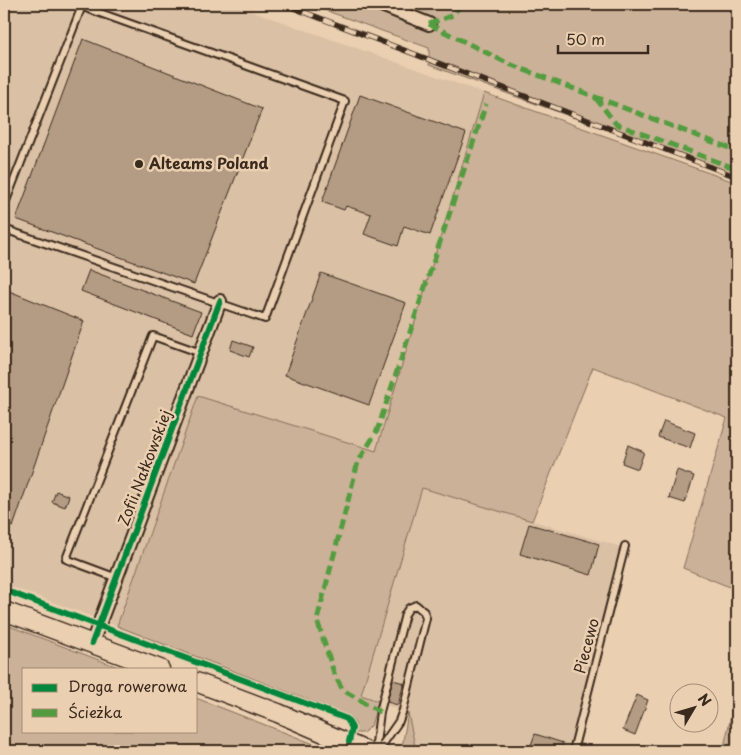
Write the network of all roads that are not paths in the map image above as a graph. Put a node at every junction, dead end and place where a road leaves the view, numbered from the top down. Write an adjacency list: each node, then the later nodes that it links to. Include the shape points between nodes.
1 (379, 4): 3 (street)
2 (78, 5): 4 (lane); 6 (lane, via 345,101 265,318)
3 (429, 24)
4 (4, 206)
5 (4, 229): 6 (lane)
6 (220, 302): 7 (street, Zofii Nałkowskiej)
7 (202, 353): 9 (street, Zofii Nałkowskiej); 9 (lane, via 153,336 66,559)
8 (625, 546): 16 (lane, Piecewo)
9 (117, 578): 11 (street, Zofii Nałkowskiej)
10 (4, 611): 11 (main road)
11 (92, 644): 12 (main road)
12 (157, 668)
13 (198, 683): 14 (main road)
14 (366, 751)
15 (377, 751): 15 (lane, via 380,712 405,614 416,605 426,618 403,710 399,721)
16 (573, 751)

